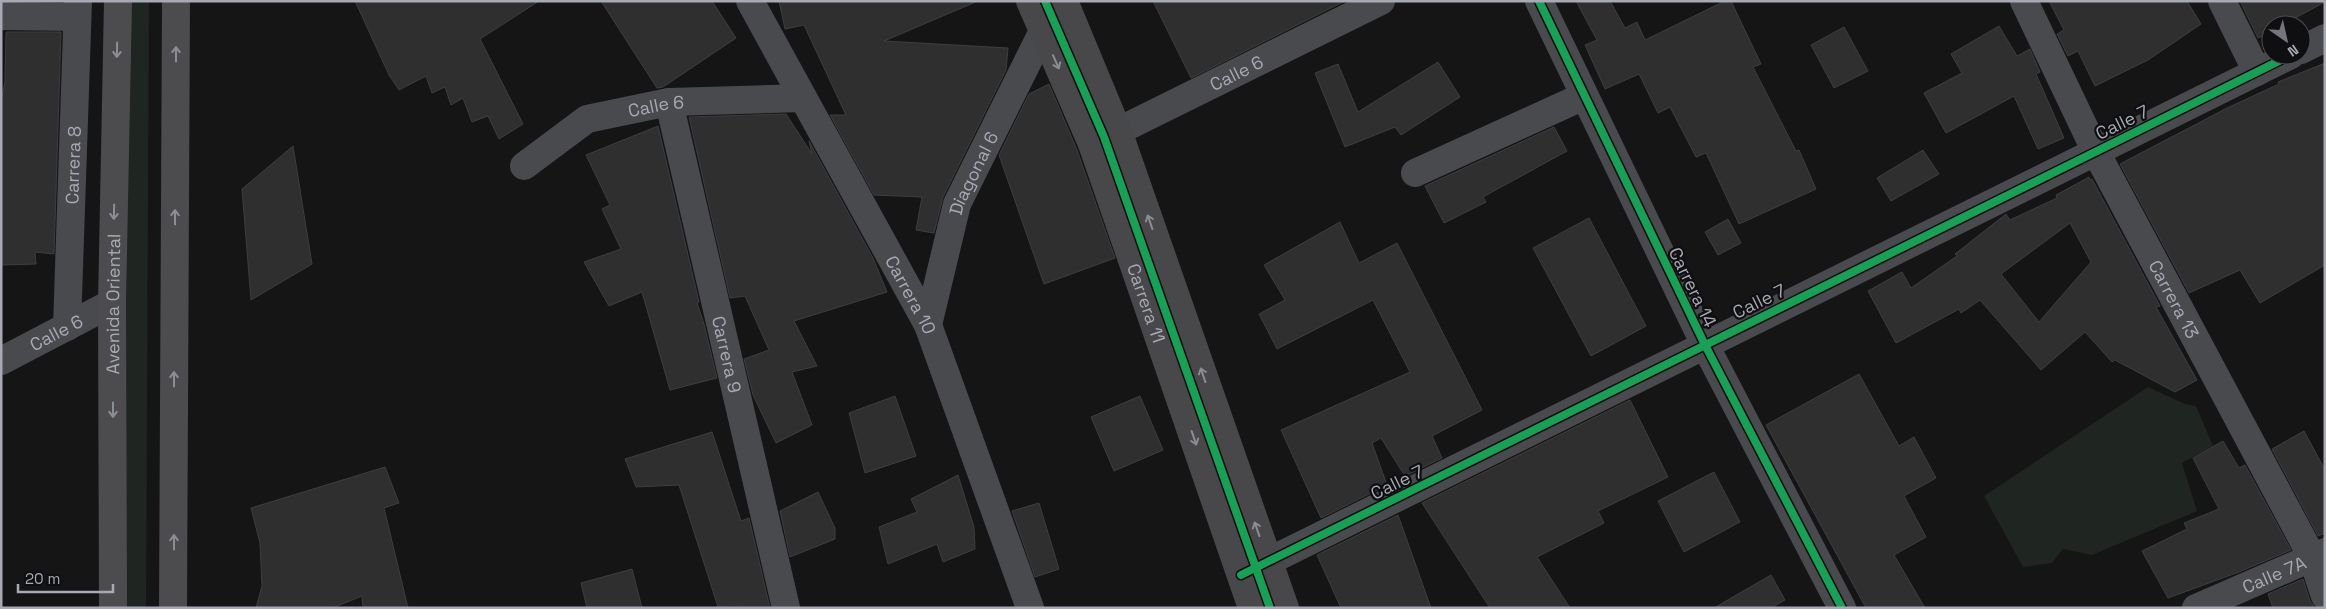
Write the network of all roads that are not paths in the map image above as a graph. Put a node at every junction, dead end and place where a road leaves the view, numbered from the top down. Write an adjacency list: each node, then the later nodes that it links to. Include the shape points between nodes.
1 (118, 1): 25 (main road, Avenida Oriental, one-way to 25)
2 (176, 1): 35 (main road, one-way to 2)
3 (750, 1): 18 (street, Carrera 10)
4 (1030, 1): 12 (main road, Carrera 11)
5 (1064, 1): 20 (main road, Carrera 11)
6 (1381, 1): 20 (street, Calle 6)
7 (1539, 1): 17 (street, Carrera 14)
8 (2024, 1): 22 (street, Carrera 13)
9 (2222, 1): 16 (street)
10 (77, 9): 11 (street); 27 (street, Carrera 8)
11 (1, 16)
12 (1043, 31): 21 (main road, Carrera 11, one-way to 21); 26 (street, Diagonal 6, via 957,204)
13 (2325, 38): 14 (street)
14 (2311, 45)
15 (2271, 65): 16 (street, Calle 7)
16 (2257, 72): 22 (street, Calle 7)
17 (1584, 96): 24 (street); 28 (street, Carrera 14)
18 (803, 98): 19 (street, Calle 6); 26 (street, Carrera 10)
19 (668, 102): 23 (street, Calle 6, via 587,119); 36 (street, Carrera 9)
20 (1118, 131): 21 (street, Calle 6); 31 (main road, Carrera 11, one-way to 20)
21 (1092, 144): 32 (main road, Carrera 11, one-way to 32)
22 (2096, 152): 28 (street, Calle 7); 30 (street, Carrera 13)
23 (524, 166)
24 (1415, 173)
25 (112, 303): 27 (street, Calle 6); 34 (main road, Avenida Oriental, one-way to 34)
26 (928, 326): 37 (street, Carrera 10)
27 (67, 327): 29 (street, Calle 6)
28 (1705, 345): 31 (street, Calle 7); 40 (street, Carrera 14)
29 (1, 361)
30 (2318, 554): 33 (street, Carrera 13); 41 (street, Calle 7A)
31 (1268, 562): 32 (street, Calle 7); 39 (main road, Carrera 11)
32 (1241, 575): 38 (main road, Carrera 11)
33 (2325, 596)
34 (113, 608)
35 (173, 608)
36 (786, 608)
37 (1030, 608)
38 (1252, 608)
39 (1285, 608)
40 (1842, 608)
41 (2196, 608)

